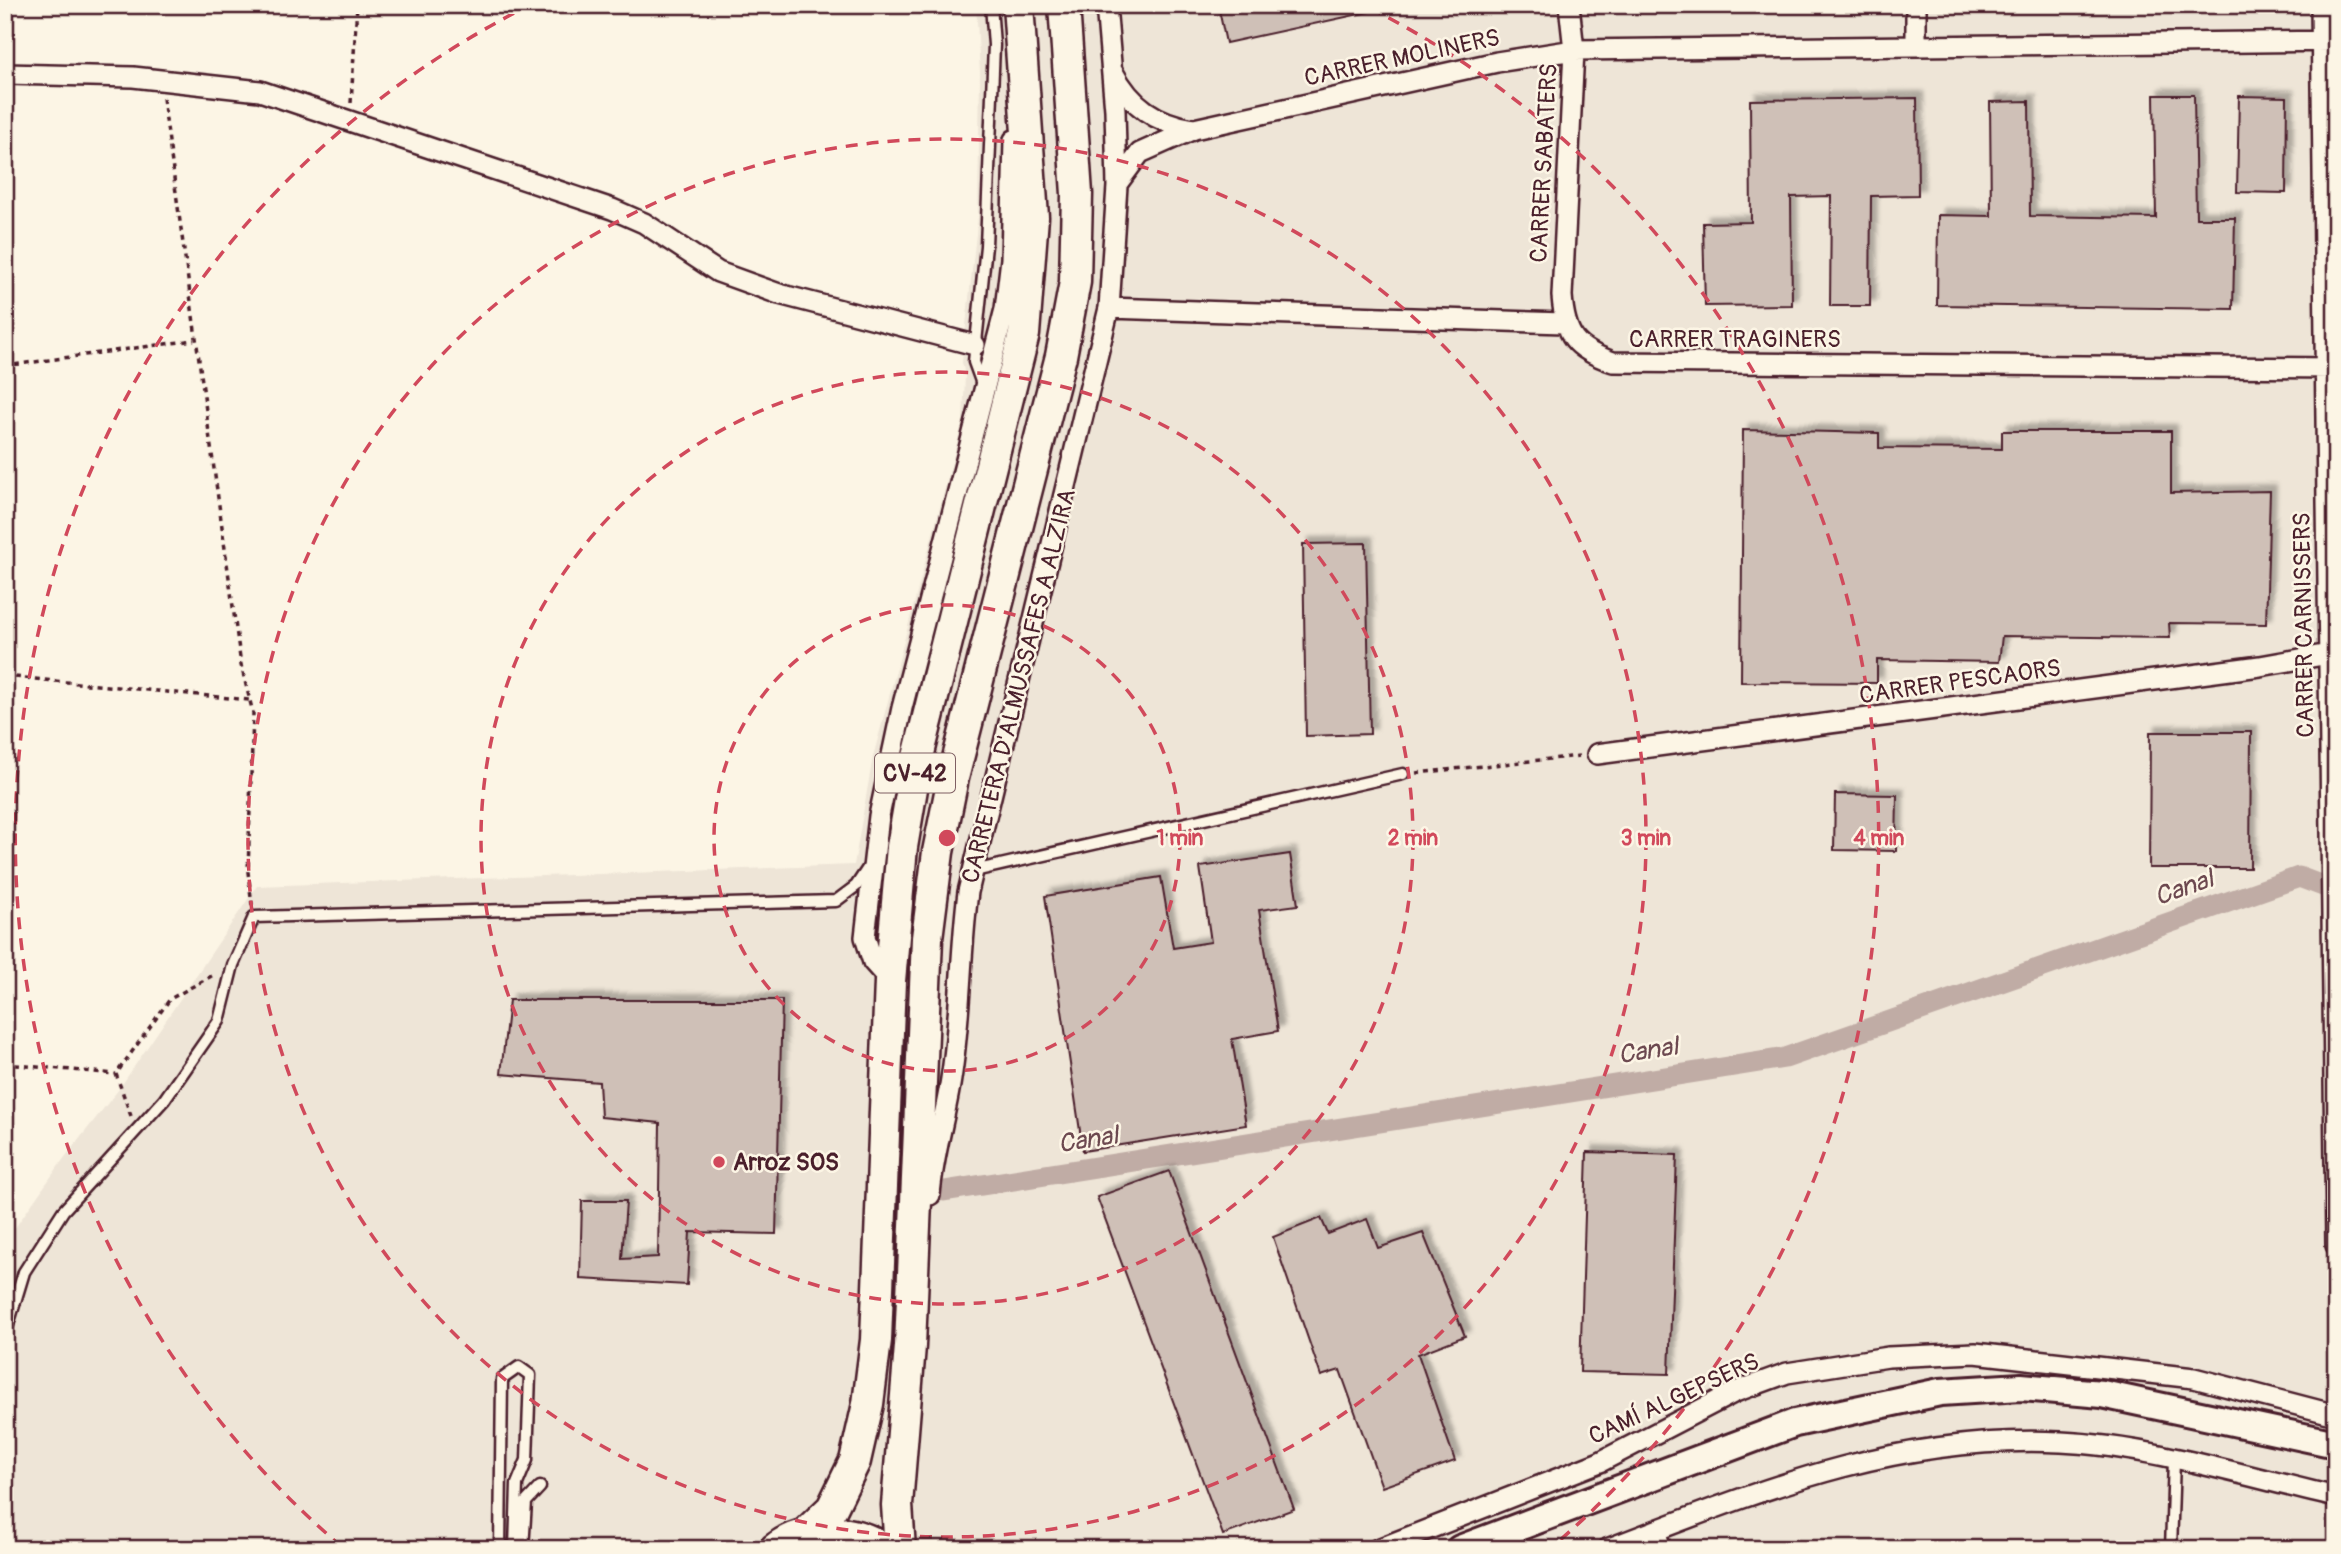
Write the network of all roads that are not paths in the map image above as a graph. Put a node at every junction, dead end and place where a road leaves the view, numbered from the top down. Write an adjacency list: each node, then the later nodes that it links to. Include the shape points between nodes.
1 (991, 5): 18 (lane, via 994,45 986,246)
2 (1018, 5): 11 (main road, CV-42)
3 (1064, 5): 29 (main road, CARRETERA D'ALMUSSAFES A ALZIRA / CV-42, via 1077,194 1075,282 938,852 928,938)
4 (1106, 5): 12 (street, CARRETERA D'ALMUSSAFES A ALZIRA)
5 (1569, 5): 10 (street, CARRER SABATERS)
6 (1916, 5): 9 (street)
7 (2320, 5): 8 (street, CARRER CARNISSERS)
8 (2328, 41): 9 (street, CARRER MOLINERS); 19 (street, CARRER CARNISSERS)
9 (1916, 46): 10 (street, CARRER MOLINERS)
10 (1574, 50): 14 (street, CARRER MOLINERS, via 1497,62); 17 (street, CARRER SABATERS)
11 (1022, 56): 20 (street, via 1013,86 1011,259 1005,309); 26 (main road, CV-42, via 1033,218 1024,334 916,765 902,847)
12 (1111, 67): 14 (street, CARRER MOLINERS, via 1124,91 1149,116); 15 (street, CARRETERA D'ALMUSSAFES A ALZIRA)
13 (6, 74): 18 (street, via 133,78 260,90 612,209 644,223 718,272 803,301)
14 (1194, 129): 15 (street, CARRER MOLINERS, via 1140,153)
15 (1116, 186): 16 (street, CARRETERA D'ALMUSSAFES A ALZIRA)
16 (1108, 308): 17 (street); 25 (street, CARRETERA D'ALMUSSAFES A ALZIRA)
17 (1564, 323): 19 (street, CARRER TRAGINERS, via 1573,340 1591,355 1613,362)
18 (975, 345): 20 (lane, via 974,362)
19 (2330, 368): 21 (street, CARRER CARNISSERS)
20 (985, 392): 24 (street, via 902,708)
21 (2329, 654): 22 (street, CARRER PESCAORS); 27 (street, CARRER CARNISSERS)
22 (1597, 754)
23 (1403, 774): 25 (lane)
24 (874, 858): 26 (street, via 865,937 873,962); 28 (lane, via 856,886 836,901 254,917 233,965 219,1021 164,1100 63,1211 24,1272)
25 (974, 871): 29 (street, CARRETERA D'ALMUSSAFES A ALZIRA, via 960,954 951,1082 932,1175 925,1293)
26 (890, 981): 36 (main road, CV-42, via 876,1340 869,1404 844,1485 832,1508)
27 (2336, 1245)
28 (5, 1335)
29 (909, 1366): 42 (main road, CARRETERA D'ALMUSSAFES A ALZIRA / CV-42, via 897,1505)
30 (2335, 1412): 43 (street, CAMÍ ALGEPSERS, via 2194,1378 1975,1353 1888,1357 1787,1373 1735,1392 1600,1462)
31 (2336, 1444): 44 (main road, via 2102,1394 2021,1387 1941,1392 1795,1423)
32 (2174, 1460): 34 (street); 35 (street, via 2062,1442 1971,1443 1908,1450 1821,1471); 47 (lane)
33 (540, 1487): 39 (lane, via 526,1502)
34 (2336, 1497)
35 (1659, 1529): 45 (street); 46 (lane)
36 (805, 1534): 40 (main road, CV-42); 41 (main road, CV-42, via 839,1532 873,1541)
37 (500, 1549): 38 (lane, via 502,1379 519,1367 530,1375 527,1460 517,1484)
38 (515, 1549)
39 (523, 1549)
40 (775, 1549)
41 (884, 1549)
42 (900, 1549)
43 (1378, 1549)
44 (1460, 1549)
45 (1606, 1549)
46 (1666, 1549)
47 (2171, 1549)

